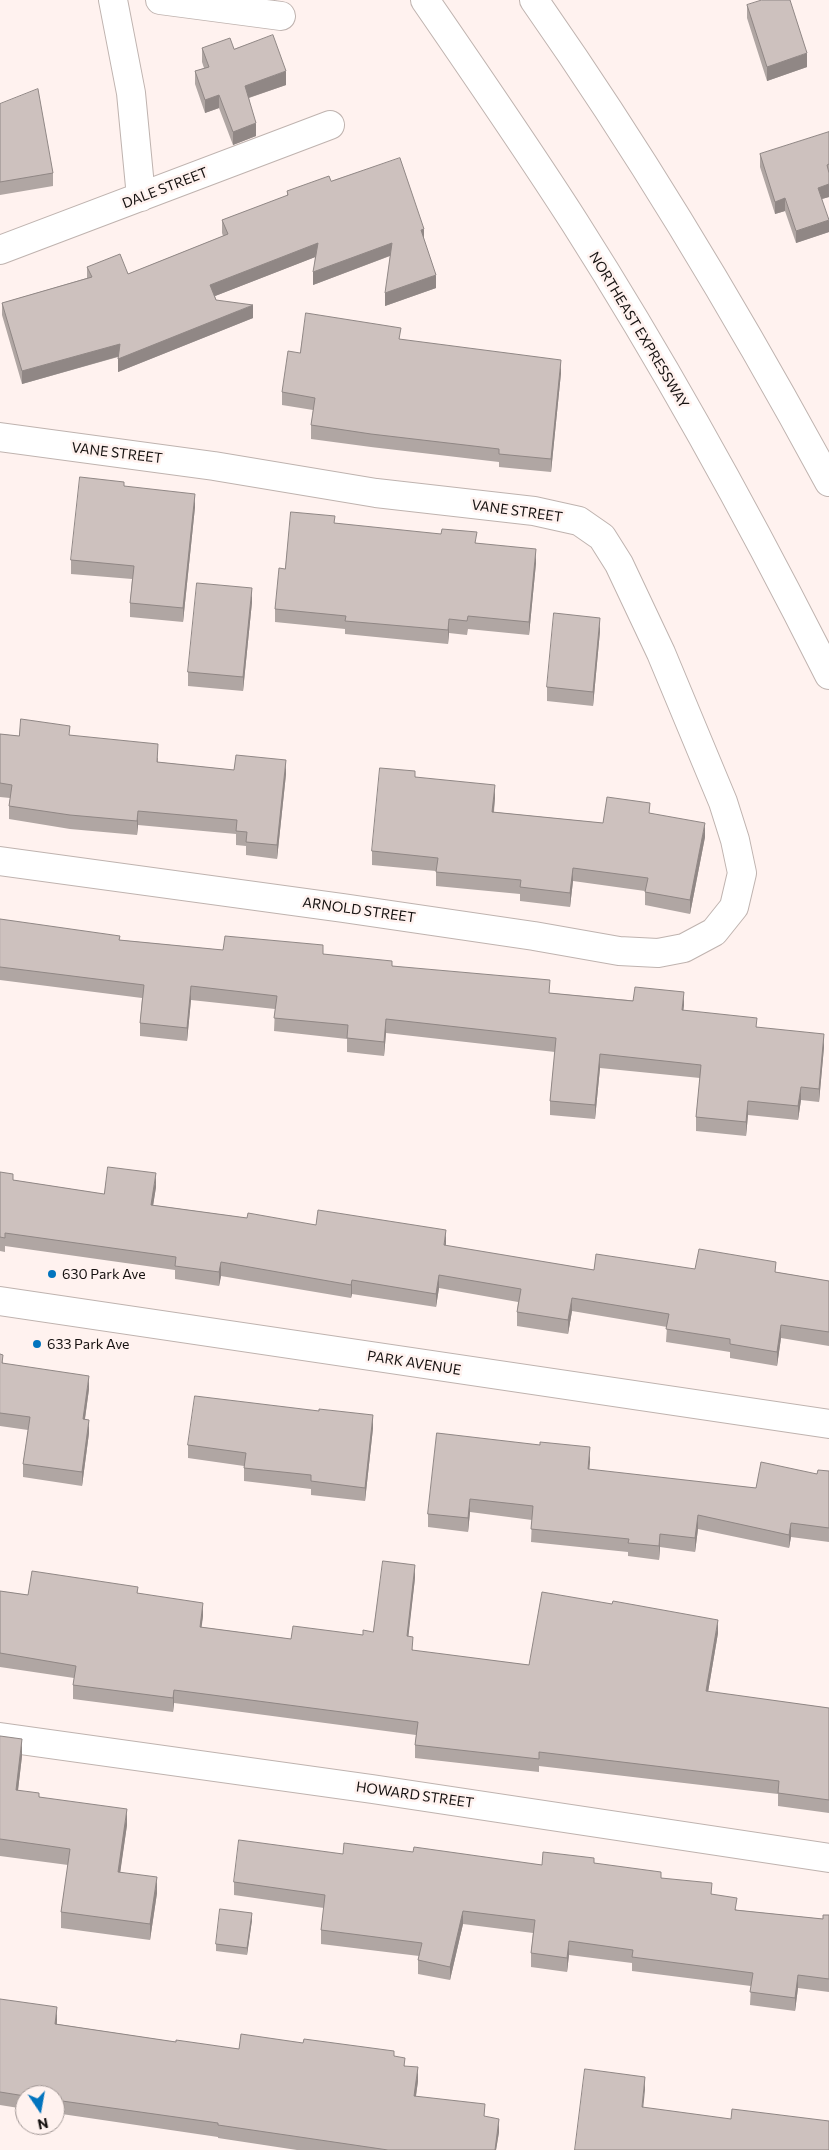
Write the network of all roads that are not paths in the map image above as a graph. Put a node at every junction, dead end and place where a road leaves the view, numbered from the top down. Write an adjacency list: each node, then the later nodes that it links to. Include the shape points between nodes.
1 (113, 0): 7 (main road, via 131,93)
2 (160, 0): 5 (main road)
3 (425, 0): 11 (main road, NORTHEAST EXPRESSWAY, via 555,192 649,344 721,468)
4 (534, 0): 10 (main road, via 634,148 715,279)
5 (281, 16)
6 (330, 125): 7 (main road, DALE STREET)
7 (142, 197): 8 (main road, DALE STREET)
8 (0, 250)
9 (0, 437): 13 (main road, VANE STREET, via 214,466 376,493 534,511 580,521 602,537 619,564 661,653 736,840 742,873 734,907)
10 (829, 482)
11 (829, 674)
12 (0, 861): 13 (main road, ARNOLD STREET, via 534,936 619,952 658,953 684,948)
13 (714, 932)
14 (0, 1301): 15 (main road, PARK AVENUE)
15 (829, 1424)
16 (0, 1737): 17 (main road, HOWARD STREET)
17 (829, 1858)

